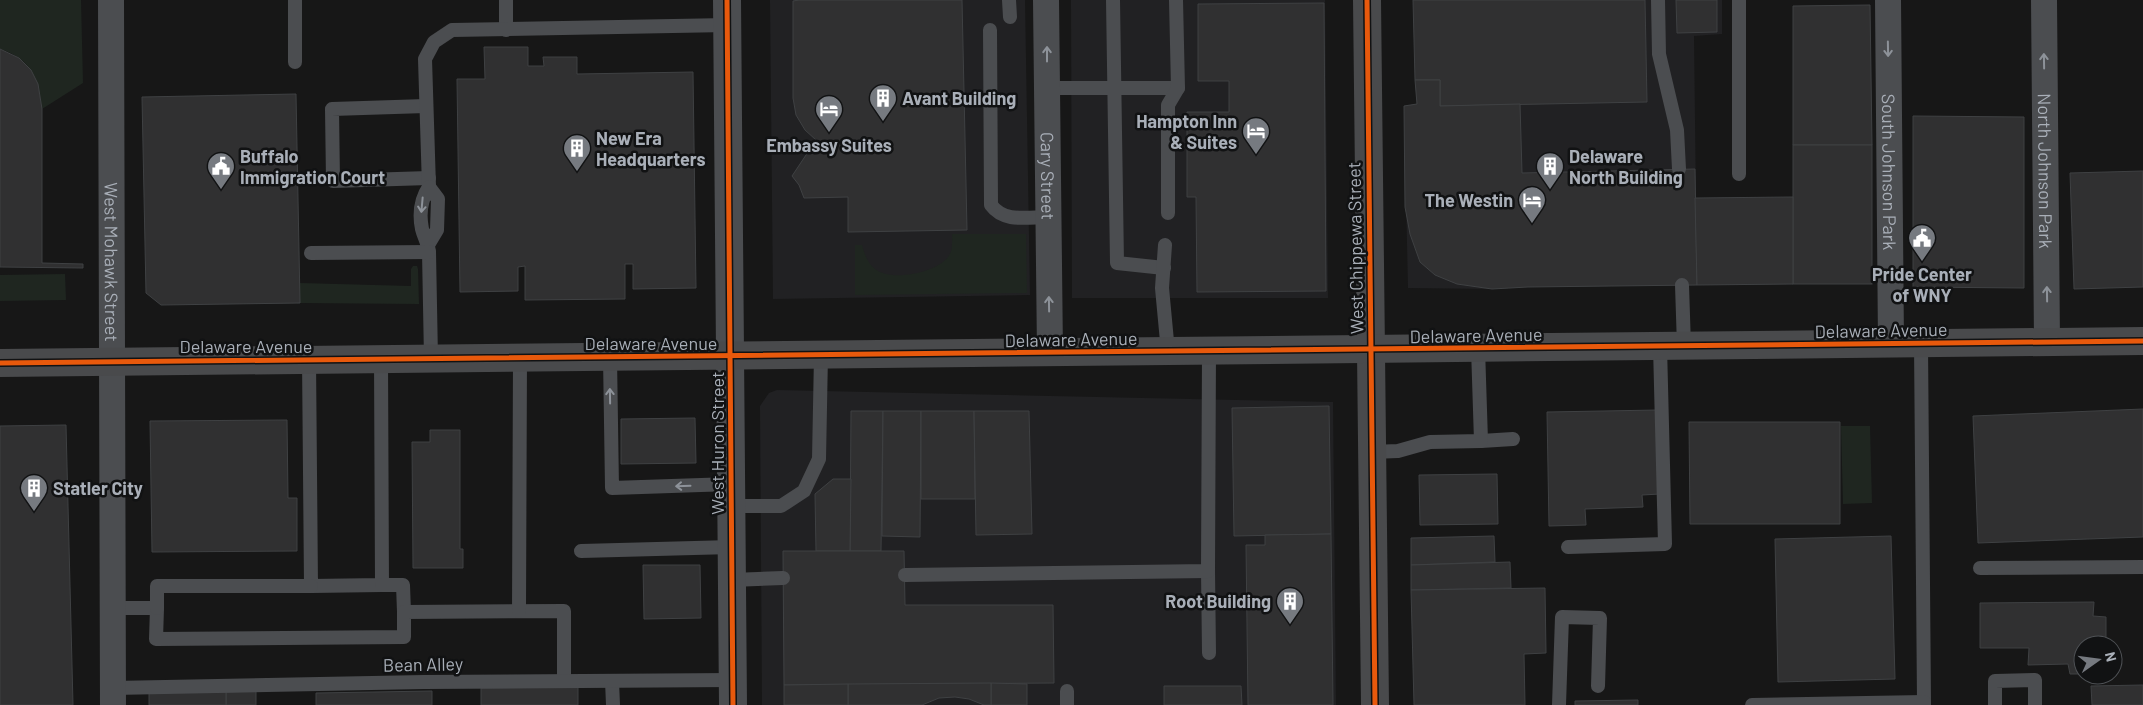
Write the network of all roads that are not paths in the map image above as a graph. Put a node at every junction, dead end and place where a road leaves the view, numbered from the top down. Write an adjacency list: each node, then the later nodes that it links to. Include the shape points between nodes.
1 (111, 0): 49 (street, West Mohawk Street)
2 (294, 0): 17 (lane)
3 (506, 0): 15 (lane)
4 (1009, 0): 14 (lane)
5 (1046, 0): 18 (street, Cary Street, one-way to 5)
6 (1112, 0): 19 (lane)
7 (1176, 0): 20 (lane)
8 (1367, 0): 38 (main road, West Chippewa Street)
9 (1658, 0): 22 (lane, via 1659,54 1677,130)
10 (1738, 0): 23 (lane)
11 (1888, 0): 34 (street, South Johnson Park, one-way to 34)
12 (2044, 0): 33 (street, North Johnson Park, one-way to 12)
13 (728, 12): 15 (lane); 43 (street, West Huron Street)
14 (1010, 17)
15 (506, 30): 21 (lane, via 452,30 434,42 425,59)
16 (990, 30): 26 (lane, via 991,205 997,214 1008,218)
17 (295, 62)
18 (1047, 88): 19 (lane); 26 (street, Cary Street)
19 (1113, 88): 20 (lane); 30 (lane, via 1117,263)
20 (1178, 88): 25 (lane, via 1168,105)
21 (426, 106): 24 (lane); 24 (lane, via 332,109 333,181)
22 (1679, 169)
23 (1739, 174)
24 (429, 182): 28 (lane, via 438,199 438,230)
25 (1168, 213)
26 (1048, 217): 41 (street, Cary Street, one-way to 26)
27 (1165, 245): 30 (lane)
28 (428, 248): 29 (lane); 45 (lane)
29 (311, 253)
30 (1164, 268): 40 (lane, via 1162,288)
31 (1682, 285): 36 (lane)
32 (2143, 341): 33 (main road, Delaware Avenue)
33 (2047, 342): 35 (main road, Delaware Avenue)
34 (1891, 344): 35 (main road, Delaware Avenue); 36 (main road, Delaware Avenue)
35 (1921, 344): 76 (lane)
36 (1672, 346): 37 (main road, Delaware Avenue); 56 (lane, via 1665,544)
37 (1478, 348): 38 (main road, Delaware Avenue); 52 (lane)
38 (1370, 349): 39 (main road, Delaware Avenue); 53 (main road, West Chippewa Street)
39 (1209, 351): 40 (main road, Delaware Avenue); 60 (lane)
40 (1168, 352): 41 (main road, Delaware Avenue)
41 (1050, 353): 42 (main road, Delaware Avenue)
42 (821, 355): 43 (main road, Delaware Avenue); 54 (lane, via 819,459 804,491 781,506)
43 (730, 356): 44 (main road, Delaware Avenue); 54 (street, West Huron Street)
44 (610, 357): 46 (main road, Delaware Avenue); 54 (lane, one-way to 44, via 612,488)
45 (431, 358): 46 (main road, Delaware Avenue); 48 (main road, Delaware Avenue)
46 (520, 358): 69 (lane)
47 (309, 359): 48 (main road, Delaware Avenue); 49 (main road, Delaware Avenue); 65 (lane)
48 (381, 359): 64 (lane)
49 (111, 361): 50 (main road, Delaware Avenue); 66 (street, West Mohawk Street)
50 (0, 362)
51 (1513, 440): 52 (lane)
52 (1481, 441): 53 (lane, via 1430,442 1398,451)
53 (1372, 452): 78 (main road, West Chippewa Street)
54 (731, 495): 55 (street, West Huron Street)
55 (732, 547): 57 (lane); 63 (street, West Huron Street)
56 (1568, 547)
57 (580, 551)
58 (2143, 567): 59 (lane)
59 (1980, 568)
60 (1208, 571): 61 (lane); 70 (lane)
61 (904, 575)
62 (783, 578): 63 (lane)
63 (732, 580): 74 (street, West Huron Street)
64 (382, 585): 65 (lane); 68 (lane, via 403,584)
65 (311, 586): 67 (lane, via 157,586)
66 (112, 608): 67 (lane); 75 (street, West Mohawk Street)
67 (157, 608): 68 (lane, via 156,638 404,637)
68 (404, 612): 69 (lane)
69 (520, 612): 71 (lane, via 564,611)
70 (1209, 653)
71 (564, 681): 72 (lane, Bean Alley); 75 (lane, Bean Alley)
72 (612, 681): 74 (lane, Bean Alley); 77 (lane)
73 (1598, 686): 79 (lane, via 1600,618 1562,617)
74 (733, 692)
75 (113, 696)
76 (1924, 703): 80 (lane)
77 (613, 705)
78 (1375, 705)
79 (1559, 705)
80 (1752, 705)
81 (1995, 705): 82 (lane, via 1995,681 2035,680)
82 (2035, 705)

